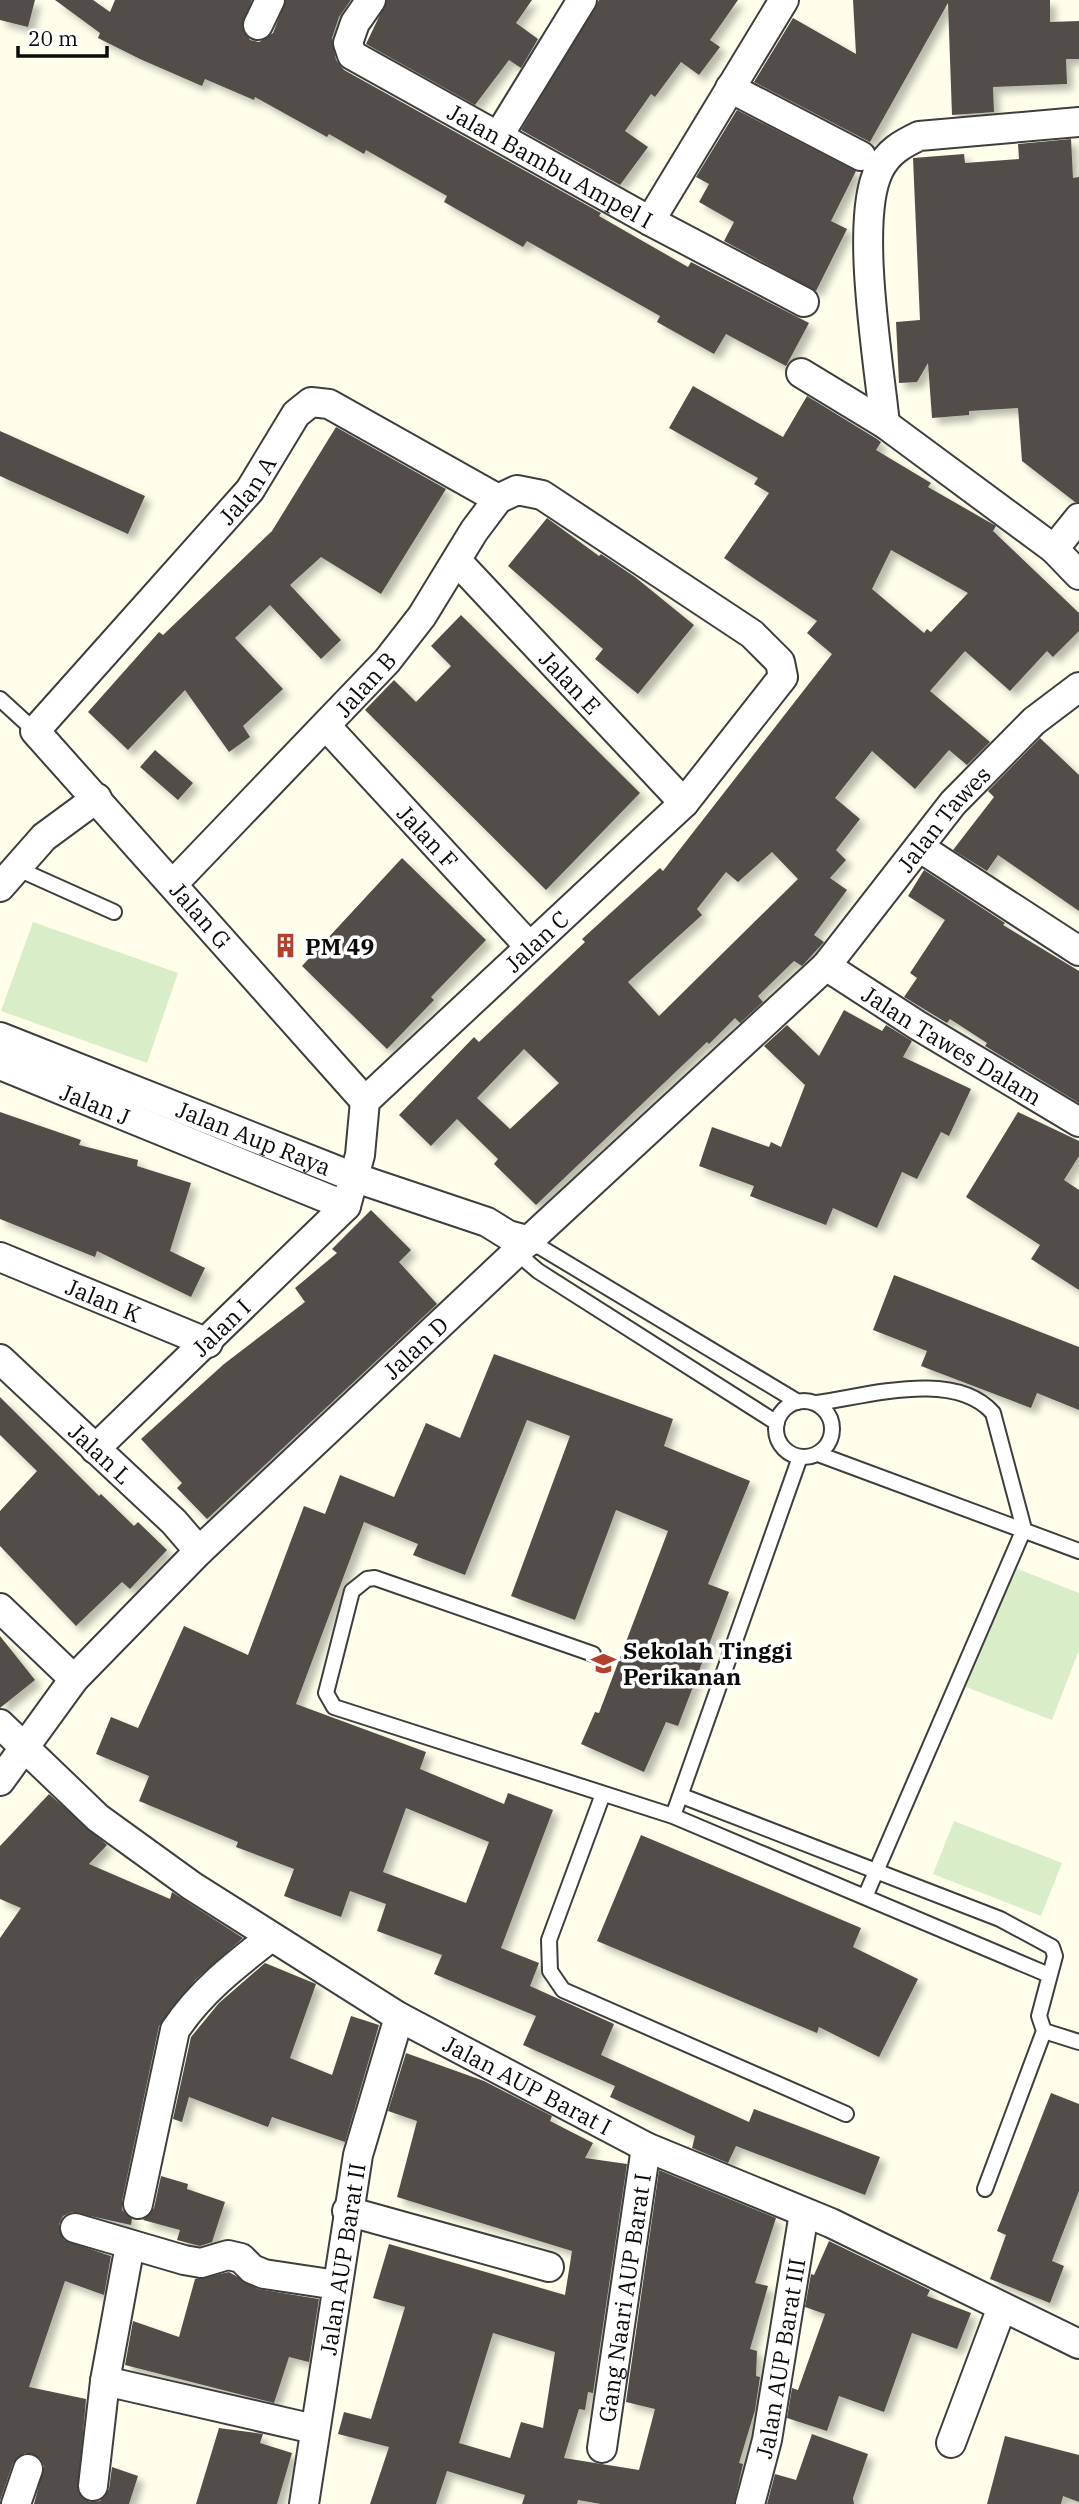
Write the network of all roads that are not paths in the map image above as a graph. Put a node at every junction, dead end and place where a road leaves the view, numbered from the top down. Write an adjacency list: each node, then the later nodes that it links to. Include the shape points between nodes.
1 (270, 0): 5 (street)
2 (371, 0): 8 (street, Jalan Bambu Ampel I, via 348,43 352,55)
3 (582, 0): 8 (street)
4 (784, 0): 6 (street)
5 (258, 25)
6 (730, 88): 9 (street); 10 (street)
7 (1079, 122): 13 (street, via 919,136 896,147 879,169 868,215 869,259)
8 (499, 135): 10 (street, Jalan Bambu Ampel I)
9 (861, 156)
10 (650, 221): 11 (street, Jalan Bambu Ampel I)
11 (804, 302)
12 (801, 373): 13 (street)
13 (886, 424): 16 (street)
14 (498, 499): 17 (street, Jalan B); 22 (street, Jalan A, via 329,404 318,401 303,406 250,490); 24 (street, Jalan C, via 517,490 542,495 760,640 780,662 783,672 769,697)
15 (1079, 518): 16 (street)
16 (1054, 549): 18 (street)
17 (457, 561): 21 (street, Jalan B, via 404,640); 24 (street, Jalan E)
18 (1079, 575)
19 (1079, 687): 25 (street, Jalan Tawes, via 1034,721 953,803)
20 (0, 699): 22 (lane)
21 (327, 727): 27 (street, Jalan B); 29 (street, Jalan F)
22 (35, 731): 23 (street, Jalan G)
23 (97, 798): 26 (street, via 44,837); 27 (street, Jalan G)
24 (684, 803): 29 (street, Jalan C)
25 (919, 847): 30 (street); 31 (street, Jalan Tawes)
26 (8, 877): 28 (lane)
27 (173, 884): 34 (street, Jalan G)
28 (114, 912)
29 (529, 946): 34 (street, Jalan C)
30 (1079, 951)
31 (826, 966): 35 (street, Jalan Tawes Dalam); 37 (street, Jalan D)
32 (0, 1037): 36 (street, Jalan Aup Raya)
33 (0, 1065): 36 (street, Jalan J)
34 (365, 1101): 36 (street)
35 (1079, 1122)
36 (350, 1195): 37 (street, Jalan Aup Raya, via 487,1222); 39 (street, Jalan I)
37 (518, 1243): 41 (lane); 43 (lane, via 538,1271); 48 (street, Jalan D)
38 (0, 1257): 39 (street, Jalan K)
39 (208, 1343): 44 (street, Jalan I)
40 (0, 1359): 44 (street, Jalan L)
41 (798, 1402): 42 (lane); 43 (lane, via 788,1406)
42 (817, 1403): 45 (lane, via 831,1418 833,1428 826,1448); 47 (lane, via 934,1387 984,1402 993,1413)
43 (777, 1423): 46 (lane, via 781,1446)
44 (95, 1449): 48 (street, Jalan L)
45 (818, 1454): 46 (lane); 47 (lane)
46 (800, 1457): 57 (lane)
47 (1024, 1529): 49 (lane); 59 (lane)
48 (199, 1551): 52 (street, Jalan D)
49 (1079, 1551)
50 (0, 1608): 52 (street)
51 (593, 1654): 56 (lane, via 367,1579 352,1591 326,1693 334,1707)
52 (74, 1679): 54 (street, Jalan D)
53 (0, 1724): 54 (street, Jalan AUP Barat I)
54 (24, 1747): 55 (street, Jalan D); 61 (street, Jalan AUP Barat I, via 98,1818)
55 (0, 1782)
56 (603, 1794): 58 (lane); 66 (lane, via 550,1940 550,1971 563,1990)
57 (682, 1796): 58 (lane); 59 (lane)
58 (673, 1816): 60 (lane)
59 (876, 1872): 60 (lane); 62 (lane, via 1037,1937 1052,1947 1055,1956)
60 (864, 1897): 62 (lane)
61 (271, 1937): 63 (street, Jalan AUP Barat I); 69 (street, via 212,1984 175,2030)
62 (1049, 1975): 64 (lane, via 1039,2017)
63 (399, 2017): 67 (street, Jalan AUP Barat I); 70 (street, Jalan AUP Barat II, via 375,2091)
64 (1044, 2031): 65 (lane); 68 (lane)
65 (1079, 2042)
66 (846, 2114)
67 (646, 2147): 71 (street, Jalan AUP Barat I); 81 (street, Gang Naari AUP Barat I)
68 (985, 2189)
69 (138, 2204)
70 (348, 2211): 74 (street); 75 (street, Jalan AUP Barat II)
71 (804, 2213): 76 (street, Jalan AUP Barat I); 86 (street, Jalan AUP Barat III, via 766,2440)
72 (75, 2228): 73 (street)
73 (130, 2245): 75 (street, via 201,2263 228,2255 242,2258 264,2274); 78 (street)
74 (549, 2267)
75 (337, 2285): 79 (street, Jalan AUP Barat II)
76 (1002, 2307): 77 (street, Jalan AUP Barat I); 80 (street)
77 (1079, 2344)
78 (105, 2381): 79 (street); 83 (street)
79 (314, 2429): 85 (street, Jalan AUP Barat II)
80 (951, 2443)
81 (602, 2448)
82 (28, 2469): 84 (street)
83 (93, 2486)
84 (16, 2504)
85 (304, 2504)
86 (750, 2504)

